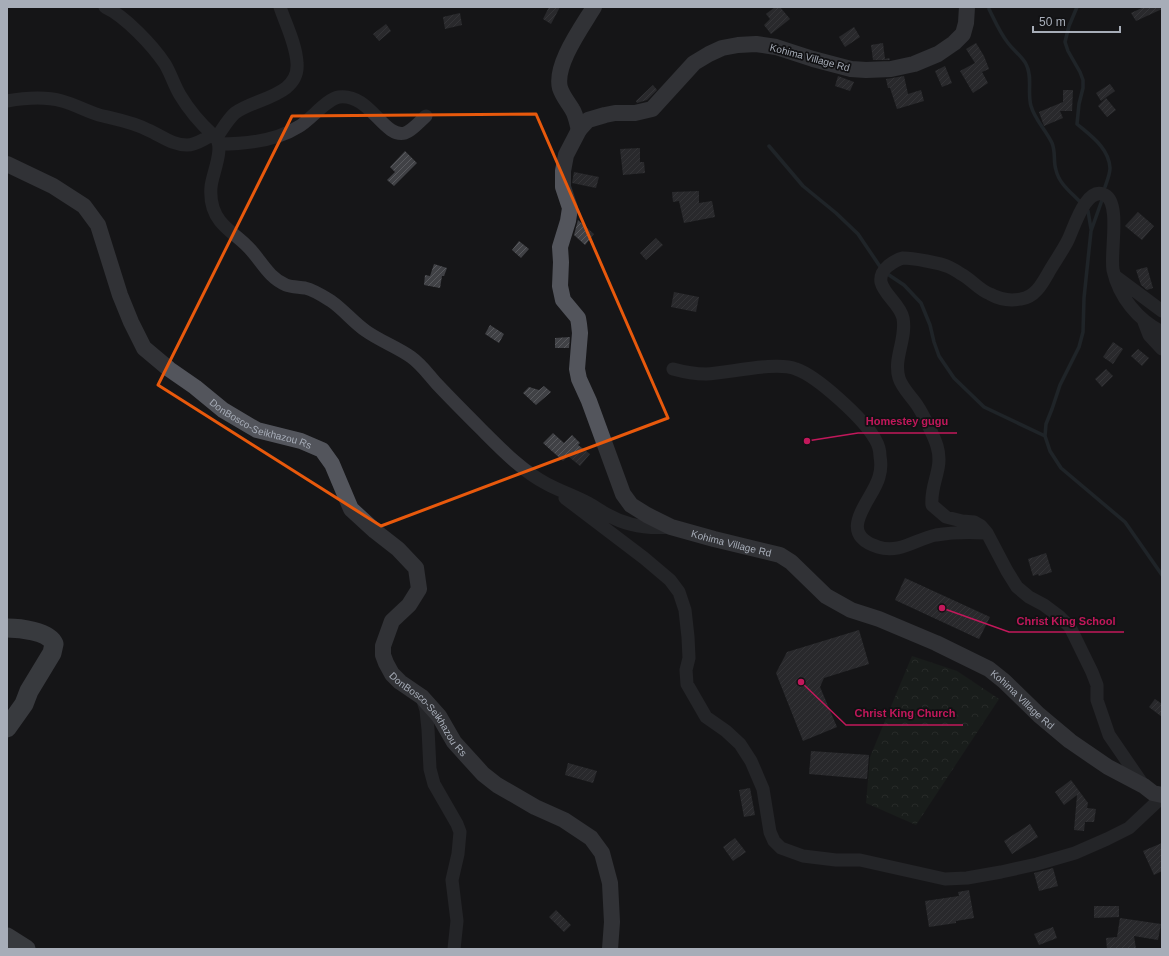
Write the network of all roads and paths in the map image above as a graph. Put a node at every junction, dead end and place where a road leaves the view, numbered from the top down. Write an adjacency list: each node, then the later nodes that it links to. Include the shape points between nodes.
1 (105, 7): 8 (street, via 119,14 147,42 165,64 193,114)
2 (280, 7): 8 (street, via 295,47 297,73 284,91 246,106 234,114)
3 (594, 7): 7 (main road, via 559,72 564,98 573,110)
4 (967, 7): 7 (main road, Kohima Village Rd, via 963,34 938,54 914,64 891,69 851,69 813,60 776,47 756,44 722,48 694,63 652,109 599,116 588,120)
5 (7, 101): 8 (street, via 60,100 148,129 179,145 190,145 206,137)
6 (426, 116): 8 (street, via 411,130 396,133 361,102 338,97 330,100 297,128 278,136 252,142)
7 (579, 130): 17 (main road, Kohima Village Rd, via 566,155 563,171 563,187 570,208 560,247 560,286 563,300 578,318 579,379 623,494 632,505)
8 (216, 139): 16 (street, via 218,158 211,187 211,199 220,221 230,232 248,246 268,271 286,285 307,289 327,299 366,331 418,362 513,460)
9 (7, 164): 20 (main road, DonBosco-Seikhazou Rs, via 53,186 84,206 95,220 120,295 144,348 223,410 257,430 301,441 322,450 332,464 351,509 416,568 419,589 409,605 392,621 383,646 383,655 392,674)
10 (1115, 276): 11 (street); 12 (street, via 1122,296); 18 (street, via 1112,258 1114,213 1109,197 1102,193 1097,193 1085,203 1041,286 1024,299 1012,300 988,294 963,275 939,264 902,258 883,271 881,281 902,317 904,328 898,355 900,379 918,407 937,446 940,460 931,495 932,505 946,517 974,522)
11 (1162, 311)
12 (1142, 317): 13 (street); 14 (street, via 1149,335)
13 (1162, 332)
14 (1162, 350)
15 (673, 369): 18 (street, via 707,374 791,367 826,387 866,427 878,446 880,477 865,503 858,525 860,534 872,544 895,549 935,535)
16 (548, 485): 17 (street, via 577,497 625,523 640,527); 23 (street, via 644,558 670,580 679,592 685,610 688,637 687,684 706,717 740,744 751,761 762,789 770,832 781,848 803,856 860,860 945,879 967,878 1037,864 1075,853 1129,828)
17 (670, 527): 22 (main road, Kohima Village Rd, via 780,555 791,562 826,596 851,610 936,643 989,670 1070,741 1108,767)
18 (987, 533): 22 (street, via 1017,587 1060,616 1070,628 1097,685 1098,700 1109,735)
19 (7, 628): 21 (highway, via 21,628 50,637 54,644 52,653 24,704)
20 (422, 697): 26 (street, via 426,710 430,769 434,784 460,832 452,880 457,921); 27 (main road, DonBosco-Seikhazou Rs, via 439,716 454,742 483,774 497,785 564,820 591,838 602,853 610,883)
21 (7, 728)
22 (1144, 786): 23 (main road, Kohima Village Rd)
23 (1162, 796)
24 (7, 937): 25 (highway)
25 (26, 949)
26 (454, 949)
27 (610, 949)

